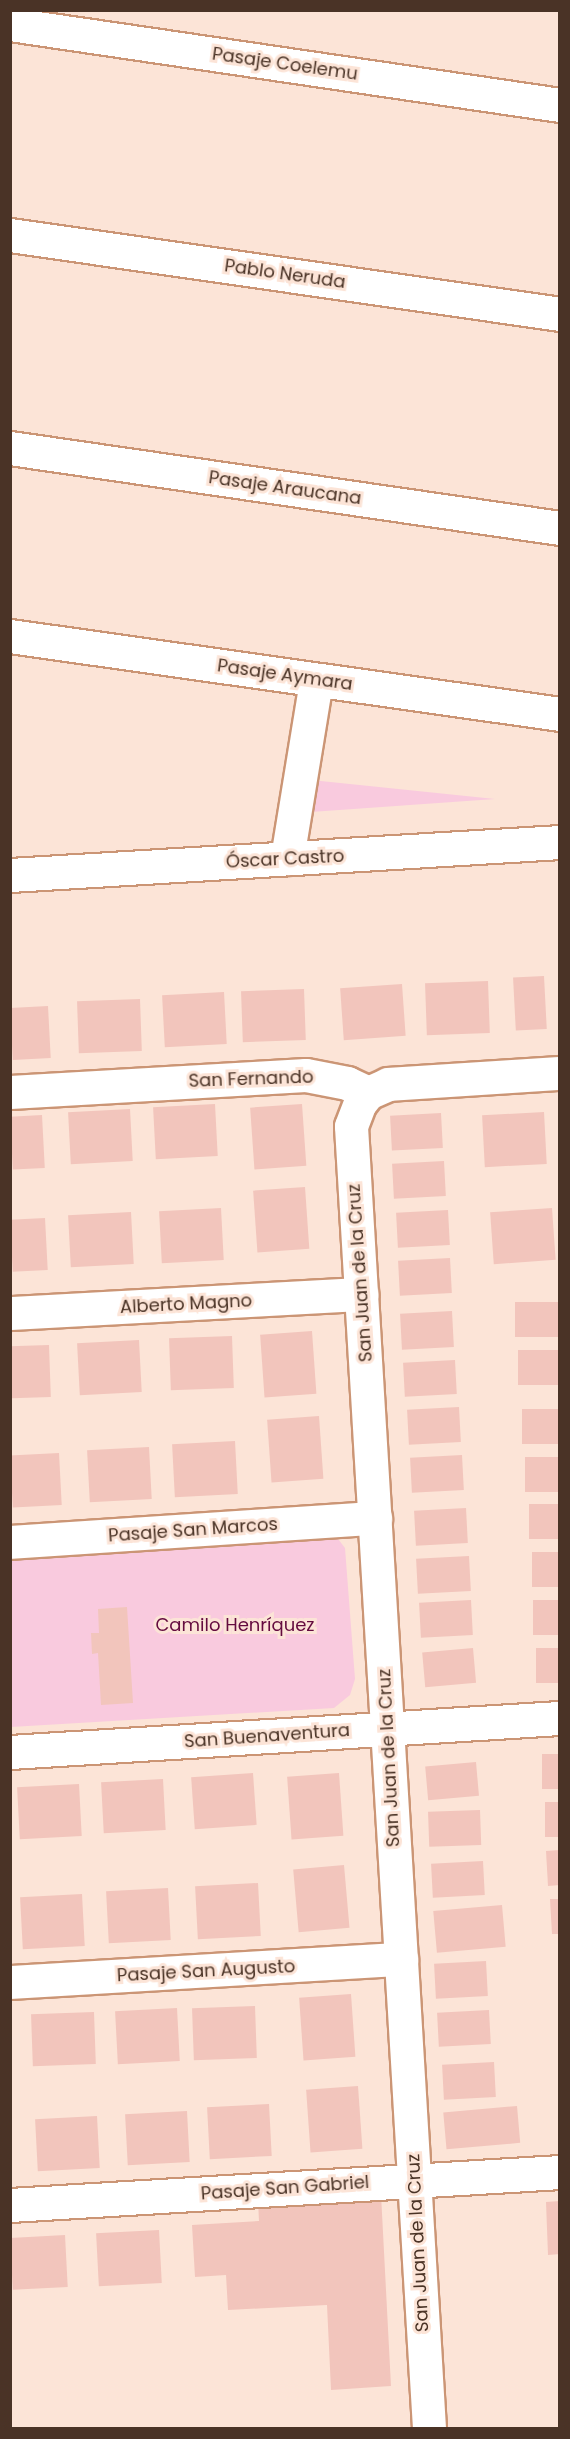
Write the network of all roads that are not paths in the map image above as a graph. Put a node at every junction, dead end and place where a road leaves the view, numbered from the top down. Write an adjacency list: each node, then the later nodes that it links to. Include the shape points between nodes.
1 (10, 24): 2 (street, Pasaje Coelemu)
2 (560, 105)
3 (10, 235): 4 (street, Pablo Neruda)
4 (560, 314)
5 (10, 448): 6 (street, Pasaje Araucana)
6 (560, 528)
7 (10, 636): 8 (street, Pasaje Aymara)
8 (316, 680): 9 (street, Pasaje Aymara); 11 (street)
9 (560, 714)
10 (560, 842): 11 (street, Óscar Castro)
11 (287, 858): 12 (street, Óscar Castro)
12 (10, 875)
13 (560, 1073): 15 (street, via 388,1084)
14 (10, 1092): 15 (street, San Fernando, via 306,1075 348,1083)
15 (368, 1092): 16 (street, San Juan de la Cruz, via 351,1126)
16 (361, 1294): 17 (street, Alberto Magno); 18 (street, San Juan de la Cruz)
17 (10, 1313)
18 (375, 1518): 19 (street, Pasaje San Marcos); 21 (street, San Juan de la Cruz)
19 (10, 1542)
20 (560, 1718): 21 (street, San Buenaventura)
21 (388, 1729): 22 (street, San Buenaventura); 23 (street, San Juan de la Cruz)
22 (10, 1752)
23 (401, 1959): 24 (street, Pasaje San Augusto); 26 (street, San Juan de la Cruz)
24 (10, 1982)
25 (560, 2172): 26 (street, Pasaje San Gabriel)
26 (414, 2180): 27 (street, Pasaje San Gabriel); 28 (street, San Juan de la Cruz)
27 (10, 2205)
28 (429, 2428)

